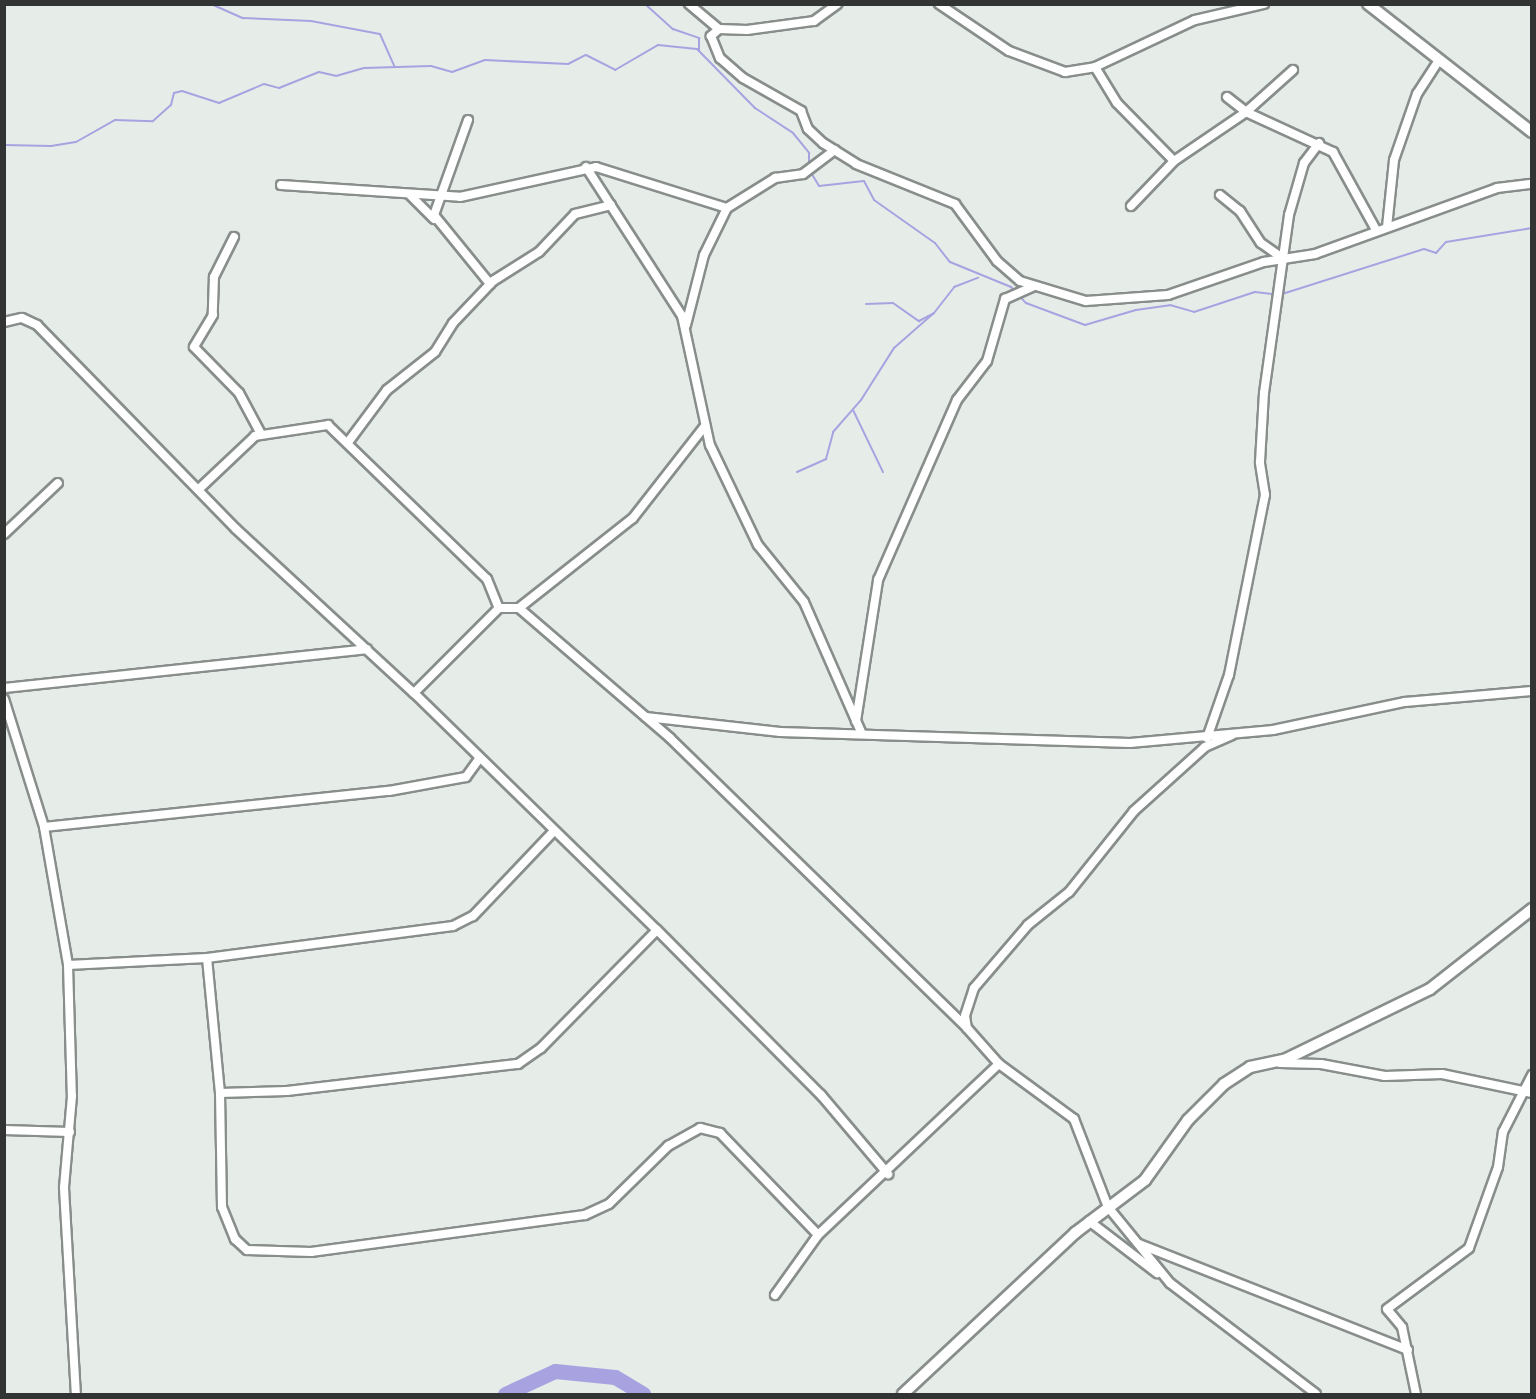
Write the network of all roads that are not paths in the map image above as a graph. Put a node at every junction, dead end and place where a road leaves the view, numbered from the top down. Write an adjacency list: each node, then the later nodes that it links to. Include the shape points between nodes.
1 (688, 4): 6 (street)
2 (939, 4): 8 (street, via 1017,55 1065,72)
3 (1264, 4): 8 (street, via 1195,20)
4 (1368, 4): 7 (street)
5 (834, 6): 6 (street, via 814,21 784,28)
6 (719, 29): 15 (street, via 711,36 720,58 743,78 801,111 808,129)
7 (1438, 62): 13 (street); 27 (street, via 1417,94 1394,160)
8 (1095, 67): 16 (street, via 1117,103)
9 (1293, 70): 11 (street)
10 (1227, 96): 11 (street)
11 (1246, 112): 14 (street); 16 (street)
12 (468, 120): 22 (street)
13 (1532, 132)
14 (1319, 143): 28 (street, via 1347,169); 30 (street, via 1304,163 1294,195)
15 (835, 150): 25 (street, via 803,174 775,178); 32 (street, via 856,164 956,204 998,261)
16 (1173, 161): 24 (street)
17 (586, 167): 22 (street, via 488,192); 23 (street); 25 (street, via 623,172)
18 (1532, 184): 27 (street, via 1497,188)
19 (281, 185): 20 (street)
20 (410, 195): 22 (street); 26 (street)
21 (1220, 195): 30 (street, via 1240,211 1261,243)
22 (437, 197): 26 (street)
23 (611, 205): 31 (street, via 575,214 539,252); 34 (street)
24 (1131, 206)
25 (727, 208): 34 (street, via 704,255)
26 (436, 222): 31 (street)
27 (1387, 227): 28 (street)
28 (1376, 230): 30 (street, via 1315,254)
29 (234, 237): 36 (street, via 214,277 213,315 194,347 239,393)
30 (1284, 257): 32 (street, via 1140,301 1086,301); 52 (street, via 1264,393 1260,462 1265,495 1229,675)
31 (490, 284): 37 (street, via 453,323 435,352 387,390)
32 (1032, 287): 49 (street, via 1005,299 987,361 957,400 878,580)
33 (4, 322): 39 (street, via 22,318 37,325)
34 (686, 325): 35 (street)
35 (705, 426): 42 (street, via 633,518); 49 (street, via 758,545 804,602)
36 (261, 435): 37 (street, via 287,435 322,424); 39 (street)
37 (349, 441): 41 (street, via 487,579)
38 (58, 483): 40 (street)
39 (199, 489): 43 (street)
40 (4, 534)
41 (499, 608): 42 (street); 46 (street)
42 (519, 609): 48 (street)
43 (367, 649): 44 (street); 46 (street)
44 (4, 688)
45 (1532, 691): 51 (street, via 1405,702)
46 (414, 693): 53 (street)
47 (4, 699): 54 (street)
48 (646, 717): 50 (street, via 776,732); 60 (street)
49 (856, 722): 50 (street)
50 (862, 734): 52 (street, via 1017,742)
51 (1232, 735): 52 (street); 60 (street, via 1205,747 1140,806 1068,892 1022,931 969,996)
52 (1207, 738)
53 (479, 759): 54 (street, via 466,777 389,791); 55 (street)
54 (44, 827): 59 (street)
55 (554, 831): 57 (street); 58 (street, via 463,923)
56 (1532, 909): 61 (street, via 1445,980)
57 (657, 930): 64 (street, via 541,1048 518,1064 287,1091); 68 (street, via 821,1095)
58 (207, 958): 59 (street); 64 (street)
59 (68, 965): 67 (street)
60 (967, 1028): 62 (street)
61 (1276, 1063): 65 (street, via 1321,1064 1385,1076 1442,1074); 69 (street, via 1250,1067 1224,1084 1188,1120 1145,1180)
62 (999, 1064): 68 (street); 69 (street, via 1074,1119)
63 (1532, 1075): 65 (street)
64 (220, 1093): 71 (street, via 222,1207 235,1239 261,1253 330,1250 585,1215 609,1204 668,1146 700,1128 720,1133)
65 (1527, 1093): 75 (street, via 1503,1132 1498,1167 1472,1243 1387,1310 1402,1327)
66 (4, 1130): 67 (street)
67 (70, 1132): 76 (street, via 64,1188)
68 (888, 1174): 71 (street)
69 (1108, 1207): 70 (street); 72 (street)
70 (1089, 1221): 73 (street); 77 (street)
71 (818, 1235): 74 (street)
72 (1137, 1243): 73 (street); 75 (street)
73 (1178, 1289): 78 (street)
74 (775, 1295)
75 (1408, 1350): 79 (street)
76 (76, 1395)
77 (903, 1395)
78 (1316, 1395)
79 (1416, 1395)

